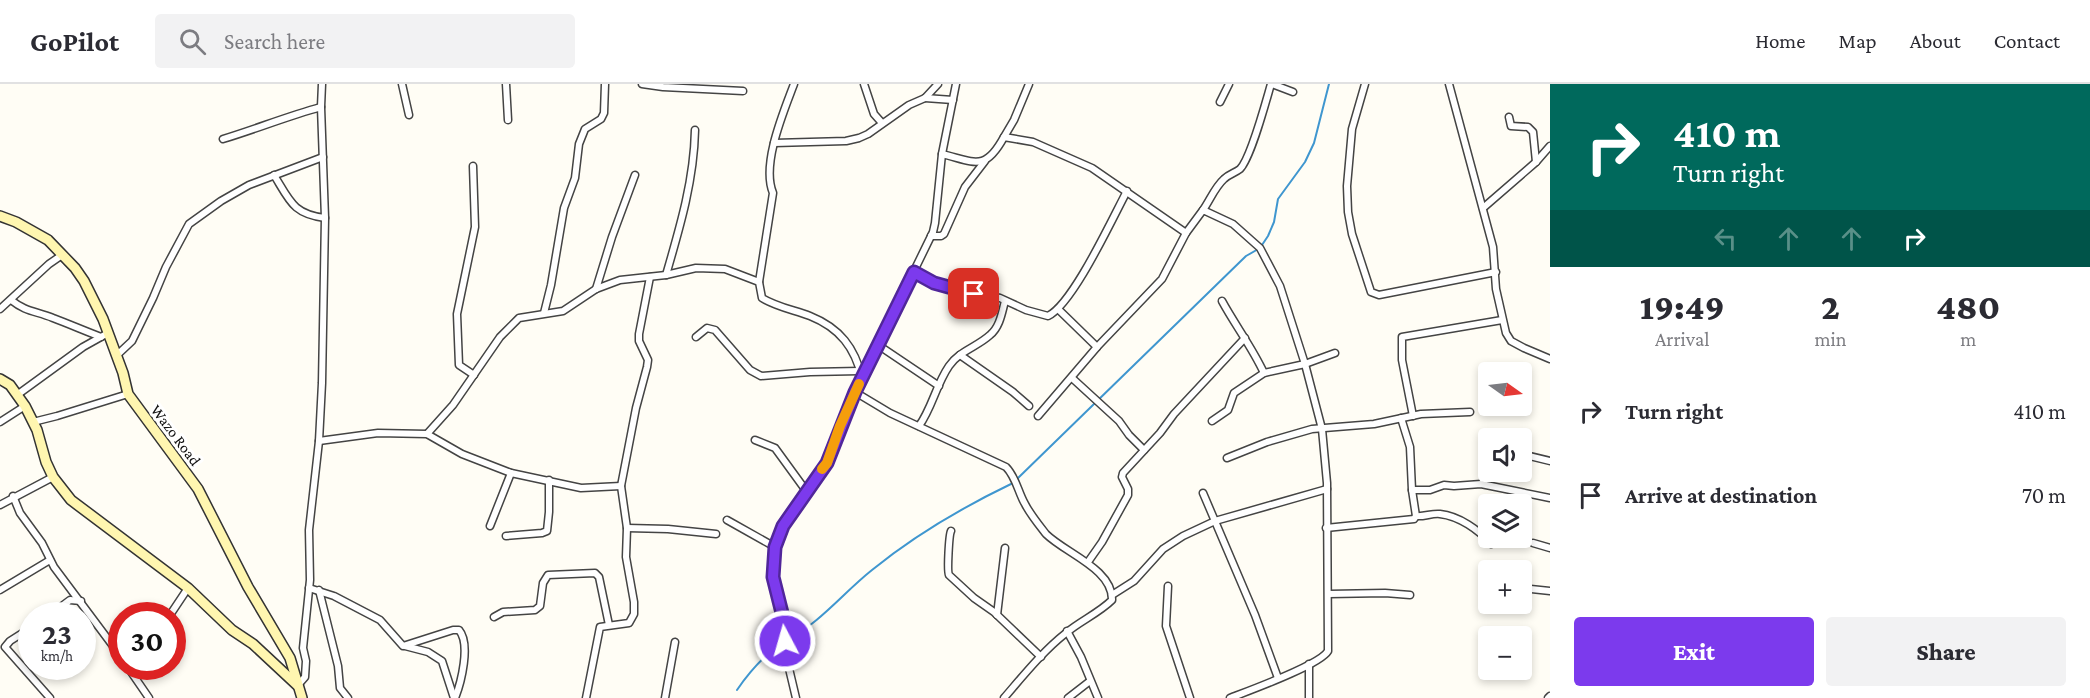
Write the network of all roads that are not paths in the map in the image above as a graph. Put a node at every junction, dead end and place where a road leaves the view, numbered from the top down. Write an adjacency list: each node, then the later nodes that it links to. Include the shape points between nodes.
1 (322, 84): 20 (street)
2 (402, 84): 21 (street)
3 (506, 84): 23 (street)
4 (605, 84): 56 (street, via 604,113 585,129 579,144)
5 (642, 84): 15 (street)
6 (794, 84): 28 (street)
7 (864, 84): 24 (street, via 874,114)
8 (938, 84): 17 (street)
9 (956, 84): 18 (street)
10 (1029, 84): 26 (street)
11 (1229, 84): 19 (street)
12 (1272, 84): 16 (street); 39 (street, via 1240,169 1222,180)
13 (1365, 84): 46 (street, via 1352,129 1347,186 1352,234 1371,292 1379,295)
14 (1449, 84): 38 (street)
15 (743, 91)
16 (1293, 92)
17 (926, 98): 18 (street); 24 (street)
18 (953, 100): 30 (street)
19 (1220, 102)
20 (321, 107): 27 (street); 31 (street)
21 (408, 115)
22 (1509, 117): 33 (street, via 1510,126 1528,127 1533,132)
23 (508, 120)
24 (882, 123): 28 (street, via 868,135 846,141)
25 (695, 130): 47 (street, via 687,204)
26 (1004, 137): 32 (street); 37 (street, via 1033,142 1092,168)
27 (223, 139)
28 (774, 143): 49 (street, via 770,186 773,193)
29 (1550, 146): 33 (street)
30 (942, 154): 32 (street); 43 (street, via 936,223)
31 (323, 157): 36 (street); 41 (street)
32 (985, 161): 43 (street, via 966,187 944,234)
33 (1536, 162): 38 (street)
34 (473, 166): 69 (street, via 475,226 457,314 459,365)
35 (634, 175): 50 (street)
36 (274, 176): 41 (street, via 294,208); 65 (street, via 249,185 189,224 132,341)
37 (1127, 191): 42 (street); 55 (street, via 1088,265)
38 (1483, 208): 46 (street)
39 (1203, 210): 42 (street); 67 (street, via 1233,224 1260,248 1287,306)
40 (0, 216): 44 (main road, Wazo Road, via 36,232)
41 (325, 218): 90 (street)
42 (1186, 233): 62 (street, via 1162,279)
43 (931, 236): 45 (street)
44 (62, 255): 51 (street); 58 (main road, Wazo Road, via 84,281)
45 (914, 272): 52 (street, via 955,290); 61 (street)
46 (1496, 272): 57 (street)
47 (666, 275): 48 (street); 49 (street, via 716,267)
48 (650, 277): 50 (street, via 620,280); 98 (street, via 639,334 648,360)
49 (759, 282): 70 (street, via 762,298 832,328 853,350)
50 (596, 289): 56 (street, via 563,311)
51 (10, 300): 54 (street); 58 (street, via 27,311 87,333)
52 (1005, 301): 55 (street, via 1048,316); 64 (street, via 991,335)
53 (1222, 301): 60 (street)
54 (0, 309)
55 (1058, 309): 62 (street)
56 (544, 313): 69 (street, via 519,318 510,325)
57 (1502, 320): 66 (street, via 1511,340); 81 (street, via 1402,337 1402,360)
58 (105, 335): 65 (main road, Wazo Road); 76 (street, via 83,346)
59 (696, 337): 70 (street, via 707,327 715,330 750,370 761,376 810,372)
60 (1245, 338): 68 (street); 91 (street)
61 (878, 345): 70 (street); 73 (street)
62 (1097, 347): 71 (street)
63 (1335, 353): 67 (street)
64 (960, 355): 73 (street); 78 (street)
65 (116, 356): 75 (main road, Wazo Road)
66 (1550, 359)
67 (1305, 364): 68 (street); 87 (street)
68 (1264, 373): 83 (street, via 1234,393 1228,410)
69 (474, 375): 88 (street)
70 (861, 375): 74 (street)
71 (1072, 378): 80 (street); 91 (street)
72 (0, 379): 76 (main road)
73 (939, 386): 86 (street)
74 (855, 392): 86 (street); 101 (street, via 827,463)
75 (128, 394): 85 (street); 149 (main road, Wazo Road, via 198,489 290,658)
76 (17, 395): 77 (main road)
77 (25, 406): 84 (street); 85 (main road)
78 (1029, 406)
79 (1470, 412): 81 (street)
80 (1038, 416)
81 (1413, 416): 82 (street)
82 (1401, 418): 87 (street); 100 (street, via 1410,447)
83 (1212, 421)
84 (0, 422)
85 (33, 422): 96 (main road)
86 (919, 426): 121 (street, via 1006,467 1025,505 1046,534)
87 (1322, 429): 93 (street, via 1267,442); 99 (street)
88 (427, 434): 90 (street, via 378,433); 95 (street, via 462,454)
89 (755, 440): 101 (street, via 775,448)
90 (319, 441): 124 (street, via 309,530)
91 (1144, 450): 121 (street, via 1123,473 1128,495)
92 (1532, 457): 94 (street)
93 (1227, 458)
94 (1550, 461)
95 (511, 473): 97 (street); 109 (street)
96 (53, 477): 103 (street); 123 (main road, via 71,500)
97 (549, 480): 98 (street, via 581,488); 115 (street, via 547,531)
98 (621, 486): 110 (street)
99 (1327, 489): 108 (street); 111 (street)
100 (1412, 490): 104 (street, via 1481,484); 106 (street)
101 (807, 492): 117 (street, via 783,526)
102 (1203, 493): 108 (street)
103 (14, 496): 105 (street); 120 (street, via 20,513)
104 (1550, 498)
105 (0, 505)
106 (1416, 516): 111 (street); 113 (street, via 1441,514)
107 (727, 520): 117 (street)
108 (1215, 521): 130 (street, via 1173,541 1134,581); 146 (street)
109 (490, 526)
110 (627, 528): 114 (street); 137 (street, via 626,556 634,614 629,623)
111 (1326, 528): 129 (street)
112 (951, 531): 135 (street, via 949,575)
113 (1478, 533)
114 (716, 534)
115 (506, 536)
116 (1533, 543): 119 (street)
117 (775, 547): 157 (street, via 773,577)
118 (1005, 548): 135 (street)
119 (1550, 548)
120 (50, 560): 126 (street); 132 (street)
121 (1088, 562): 130 (street)
122 (1168, 586): 161 (street, via 1166,626)
123 (188, 588): 134 (street); 149 (main road)
124 (309, 588): 127 (street); 149 (street, via 303,648 305,676)
125 (1532, 589): 128 (street)
126 (0, 590)
127 (319, 590): 142 (street, via 380,620); 153 (street, via 340,688)
128 (1550, 591)
129 (1329, 594): 131 (street); 145 (street, via 1328,651)
130 (1112, 595): 138 (street, via 1107,605)
131 (1410, 596)
132 (81, 601): 133 (street); 140 (street)
133 (67, 602)
134 (179, 602)
135 (997, 615): 144 (street)
136 (494, 617): 137 (street, via 503,612 536,610 548,575 595,573)
137 (609, 625): 155 (street, via 600,627 597,634)
138 (1067, 631): 144 (street); 148 (street)
139 (18, 636): 143 (street)
140 (108, 639)
141 (675, 642): 156 (street)
142 (405, 646): 154 (street, via 428,652 442,661); 154 (street, via 453,630 462,633 463,663)
143 (2, 649): 150 (street)
144 (1041, 657): 158 (street)
145 (1309, 664): 146 (street); 163 (street)
146 (1278, 678): 162 (street)
147 (137, 680): 151 (street)
148 (1090, 681): 159 (street); 160 (street)
149 (298, 685): 152 (main road, Wazo Road)
150 (50, 698)
151 (149, 698)
152 (302, 698)
153 (348, 698)
154 (454, 698)
155 (586, 698)
156 (664, 698)
157 (796, 698)
158 (1004, 698)
159 (1068, 698)
160 (1098, 698)
161 (1190, 698)
162 (1230, 698)
163 (1308, 698)

